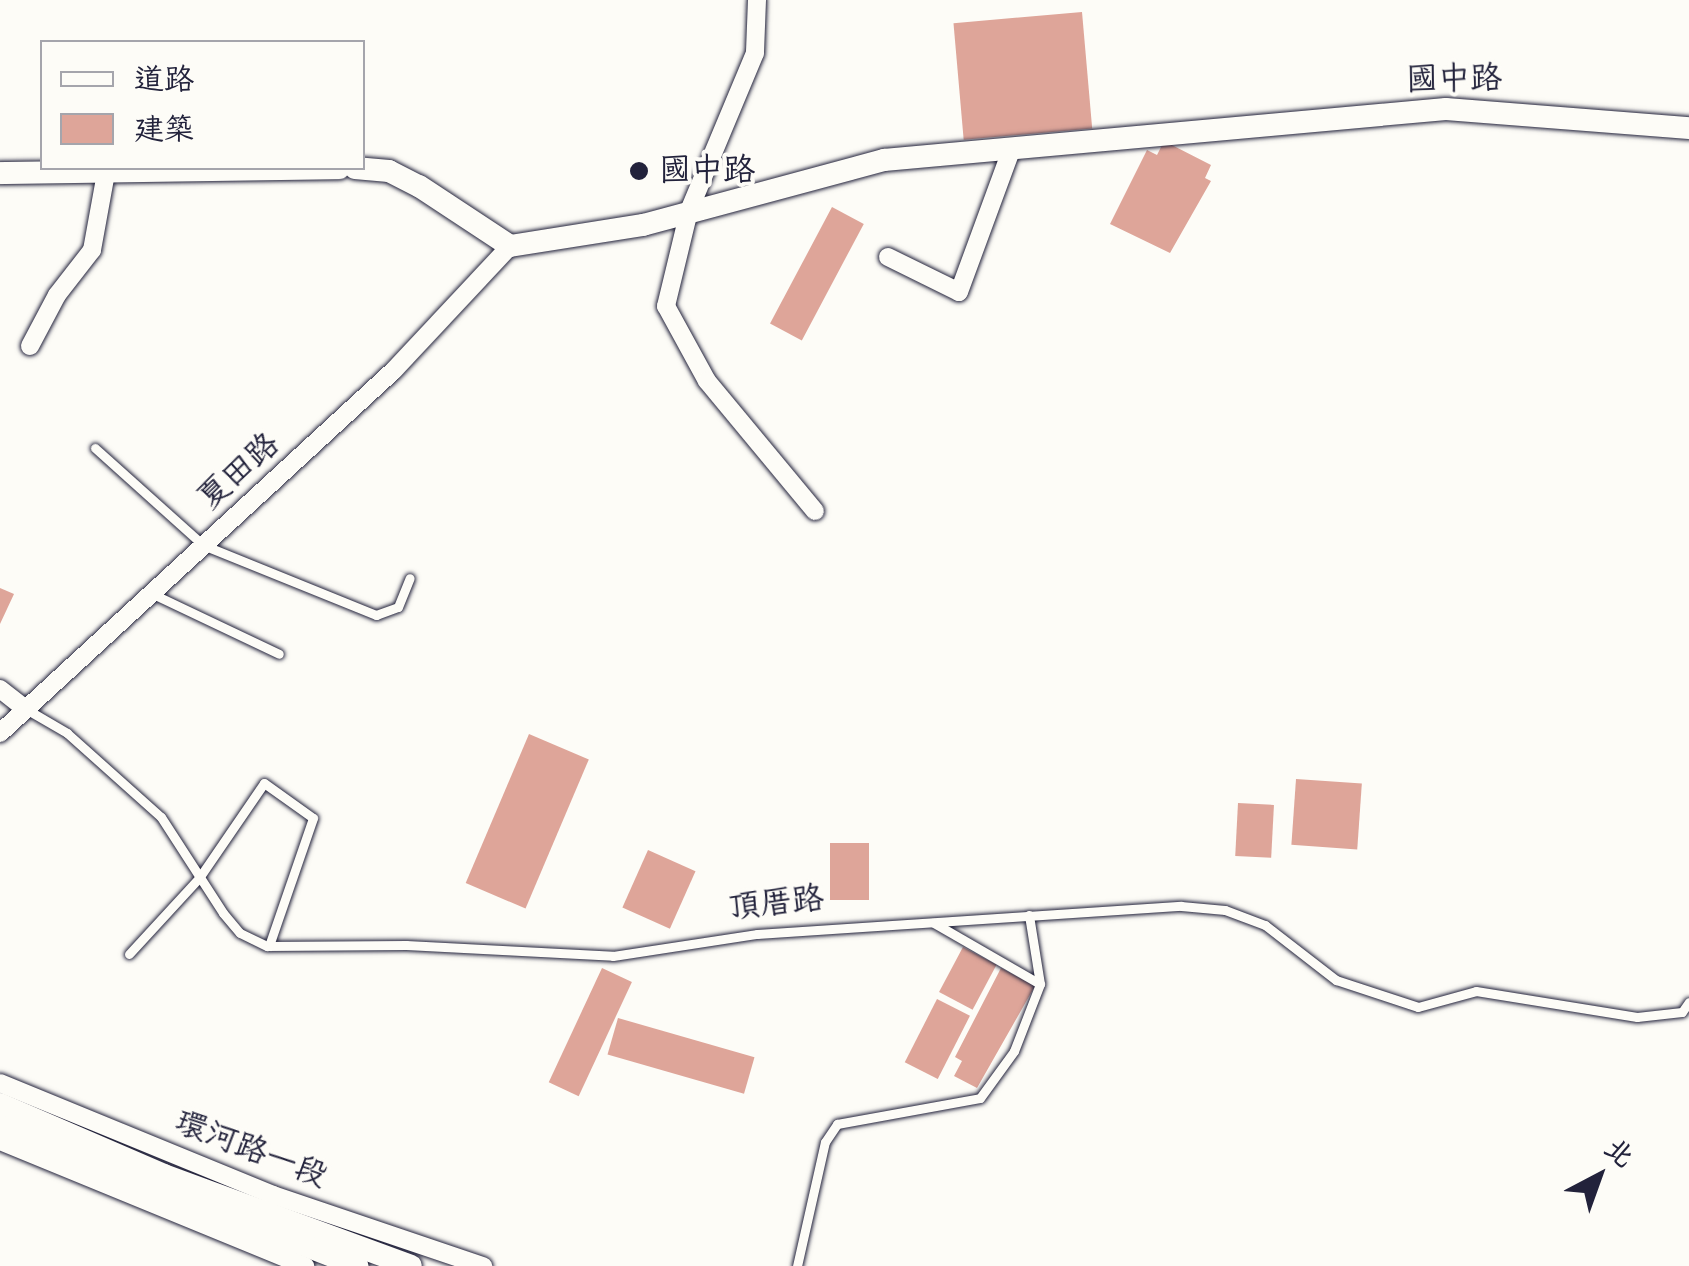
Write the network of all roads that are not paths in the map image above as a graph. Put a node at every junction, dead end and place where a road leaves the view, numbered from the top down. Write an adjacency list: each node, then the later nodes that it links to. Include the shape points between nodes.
1 (757, 0): 8 (street, via 755,53)
2 (1689, 128): 3 (street, 國中路, via 1446,110)
3 (1012, 148): 8 (street, 國中路, via 884,160); 10 (street, via 959,292)
4 (365, 169): 9 (street, via 389,171 419,186)
5 (222, 170): 6 (street)
6 (106, 172): 7 (street); 11 (street, via 92,250 56,294)
7 (0, 173)
8 (689, 210): 9 (street, 國中路, via 643,225); 13 (street, via 666,306 706,381)
9 (510, 246): 14 (street, 夏田路, via 394,370)
10 (888, 256)
11 (30, 346)
12 (95, 448): 14 (lane)
13 (815, 511)
14 (203, 545): 15 (lane, via 376,615 398,607); 16 (street, 夏田路)
15 (410, 578)
16 (155, 596): 17 (lane); 19 (street, 夏田路)
17 (279, 654)
18 (0, 689): 19 (street)
19 (26, 708): 20 (street, 夏田路); 21 (lane, via 67,732 162,816)
20 (0, 733)
21 (199, 878): 24 (lane, via 240,933); 24 (lane, via 264,784 313,818); 25 (lane)
22 (1029, 916): 23 (lane, 頂厝路); 26 (lane); 27 (lane, 頂厝路, via 1181,906 1225,910 1265,926 1336,980 1418,1007 1476,990 1637,1017)
23 (932, 921): 24 (lane, 頂厝路, via 756,934 613,956); 26 (lane)
24 (269, 946)
25 (129, 954)
26 (1040, 984): 36 (lane, via 1014,1050 980,1098 837,1124 825,1142)
27 (1687, 1009)
28 (0, 1083): 35 (street, 環河路一段, via 274,1195)
29 (0, 1104): 34 (street, 環河路一段, via 164,1175)
30 (0, 1126): 33 (street)
31 (0, 1142): 32 (street)
32 (305, 1266)
33 (358, 1266)
34 (411, 1266)
35 (483, 1266)
36 (797, 1266)

